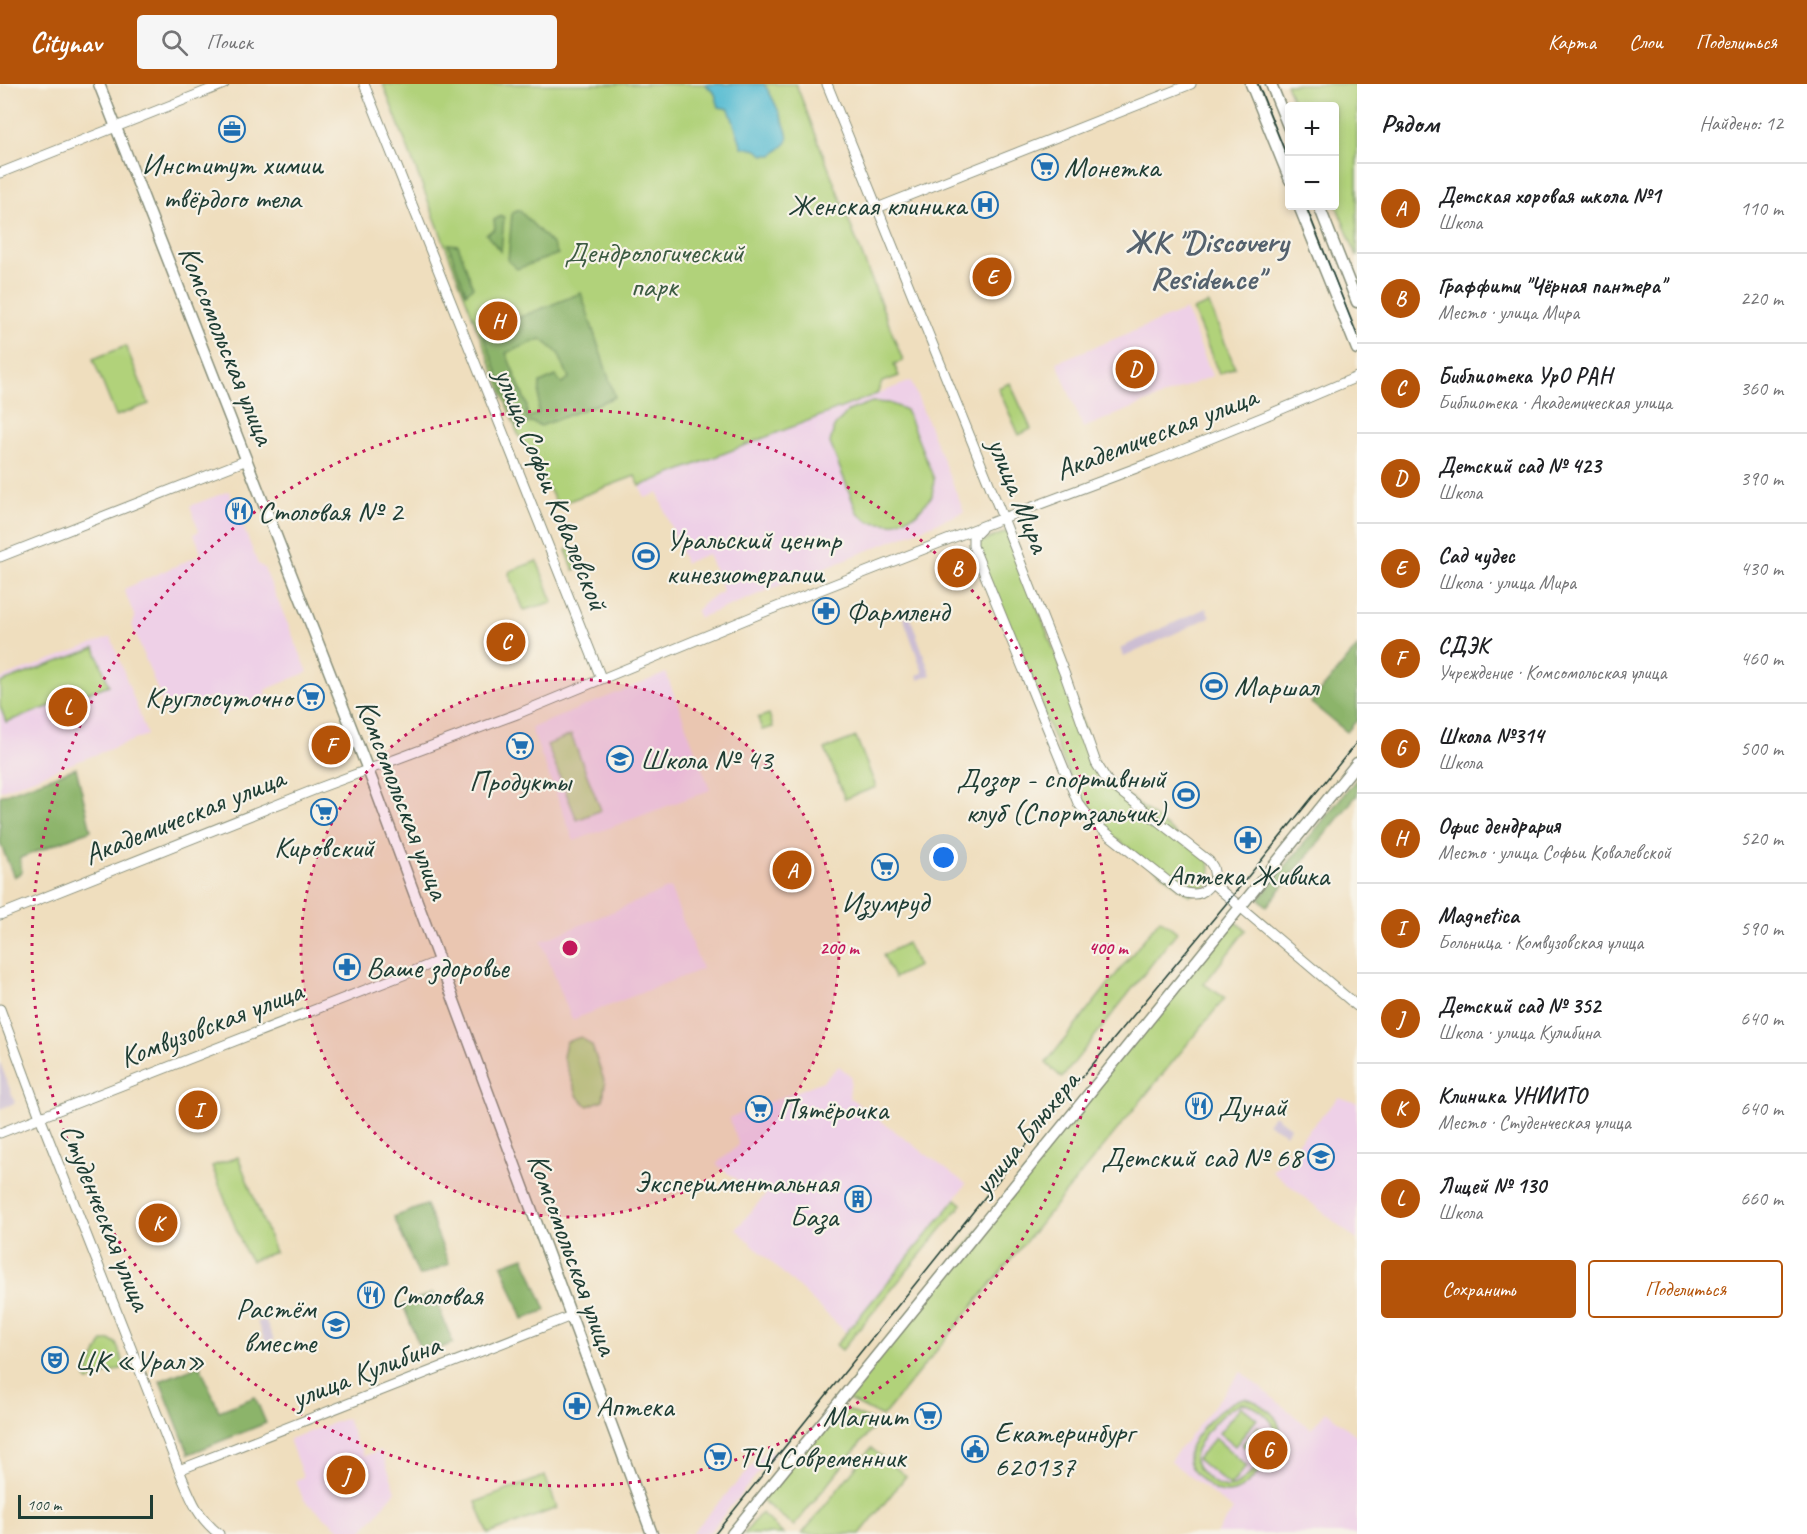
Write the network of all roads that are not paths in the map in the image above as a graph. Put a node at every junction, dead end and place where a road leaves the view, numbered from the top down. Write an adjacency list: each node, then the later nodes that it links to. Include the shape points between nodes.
1 (99, 84): 9 (main road, Комсомольская улица)
2 (224, 84): 9 (street)
3 (364, 84): 22 (street, улица Софьи Ковалевской)
4 (827, 84): 12 (street, улица Мира)
5 (1191, 84): 12 (street)
6 (1251, 84): 10 (main road)
7 (1271, 84): 8 (main road)
8 (1285, 119)
9 (116, 128): 11 (street); 18 (main road, Комсомольская улица)
10 (1285, 168)
11 (0, 173)
12 (877, 208): 19 (street, улица Мира)
13 (1301, 210): 16 (main road)
14 (1321, 210): 15 (main road)
15 (1357, 302)
16 (1357, 349)
17 (1357, 377): 19 (street, Академическая улица, via 1155,461)
18 (247, 460): 21 (street); 24 (main road, Комсомольская улица)
19 (1003, 518): 20 (street, Академическая улица); 25 (street, улица Мира, via 1102,775 1209,861 1215,877)
20 (985, 525): 22 (street, Академическая улица); 25 (street, улица Мира, via 973,537 974,546 1078,803 1094,823 1180,891 1197,895)
21 (0, 557)
22 (601, 678): 24 (street, Академическая улица)
23 (1357, 763): 26 (main road, улица Блюхера)
24 (368, 771): 27 (street, Академическая улица); 28 (main road, Комсомольская улица)
25 (1212, 883): 26 (street)
26 (1239, 908): 29 (street); 37 (main road, улица Блюхера)
27 (0, 915)
28 (439, 961): 31 (street, Комвузовская улица); 33 (main road, Комсомольская улица)
29 (1357, 1006)
30 (0, 1009): 31 (street, Студенческая улица)
31 (40, 1116): 32 (street, Комвузовская улица); 34 (street, Студенческая улица)
32 (0, 1133)
33 (571, 1316): 34 (street, улица Кулибина); 36 (main road, Комсомольская улица)
34 (179, 1470): 35 (street, Студенческая улица, via 202,1519)
35 (219, 1534)
36 (652, 1534)
37 (732, 1534)

